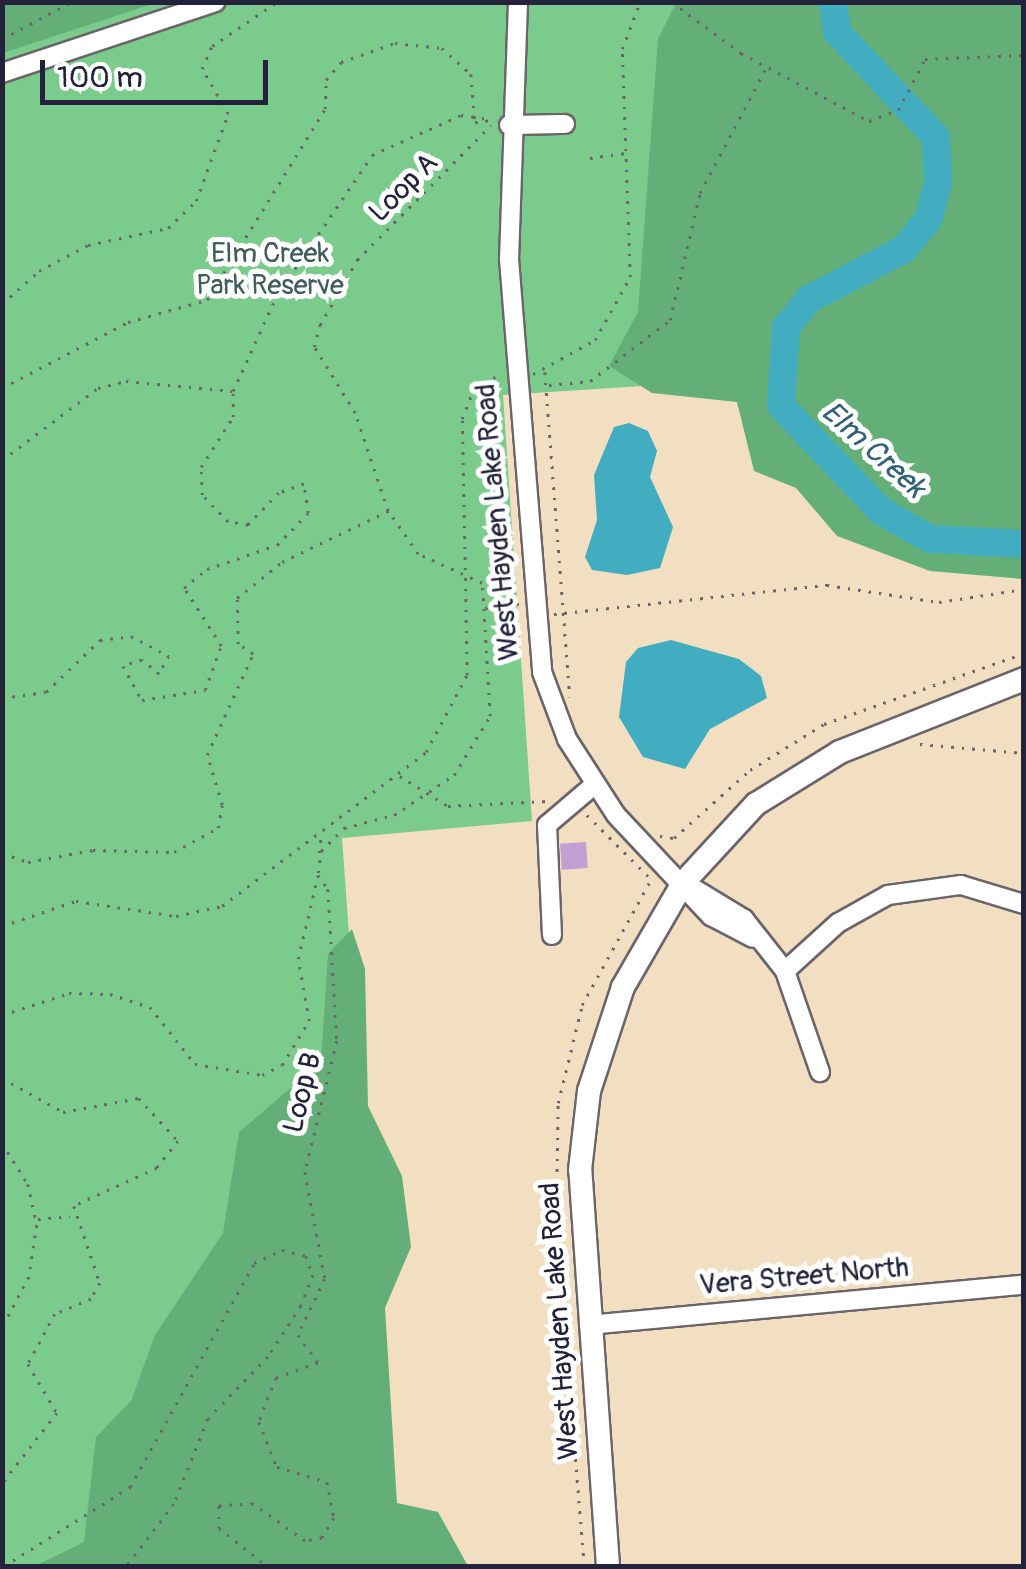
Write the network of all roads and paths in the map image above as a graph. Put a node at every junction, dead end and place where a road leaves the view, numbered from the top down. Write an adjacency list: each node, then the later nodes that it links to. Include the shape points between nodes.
1 (71, 2): 7 (path)
2 (215, 2): 10 (street)
3 (277, 2): 16 (path, via 212,46 202,69 228,114 196,201 168,228 56,262)
4 (518, 2): 12 (street, West Hayden Lake Road)
5 (640, 2): 14 (path, via 622,49)
6 (672, 2): 9 (path)
7 (2, 39)
8 (1024, 54): 9 (path, via 922,61 898,110 857,118)
9 (767, 67): 20 (path, via 700,193 670,320 590,381)
10 (2, 74)
11 (474, 116): 12 (path, Loop A); 21 (path, via 471,74 442,48 395,43 341,62 326,80 325,109 207,300 128,322); 22 (path, Loop A, via 397,137 372,154 277,295)
12 (505, 118): 13 (street); 24 (path, Loop A, via 357,260 320,325 314,347 355,413); 28 (street, West Hayden Lake Road)
13 (566, 124)
14 (627, 153): 15 (path); 17 (path, via 634,240 626,290 595,340)
15 (590, 158)
16 (2, 304)
17 (545, 370): 19 (path); 20 (path)
18 (506, 374): 25 (path, via 478,382 462,419)
19 (523, 375)
20 (547, 385): 29 (path)
21 (2, 388)
22 (234, 391): 23 (path, via 126,380 98,388); 32 (path, Loop A, via 233,417 201,467 202,495 228,522 248,525 279,493 304,484 308,513 277,545 207,568 184,588 221,646 205,690 142,700 126,686 123,666 142,660 158,674 169,656 131,636 100,640 46,692)
23 (2, 460)
24 (388, 511): 25 (path, Loop A, via 418,554); 44 (path, via 282,562 237,598 238,644 253,654 207,755 222,806 218,828 174,852 93,850 28,862)
25 (464, 572): 27 (path, via 481,580); 36 (path, via 465,685 442,732)
26 (1024, 589): 29 (path, via 939,602 827,584)
27 (484, 608): 28 (path); 38 (path, via 490,716 468,761)
28 (532, 610): 29 (path); 37 (street, West Hayden Lake Road, via 552,705)
29 (562, 614): 33 (path)
30 (1024, 654): 42 (path, via 807,733)
31 (1024, 679): 48 (main road, via 796,776 738,820)
32 (2, 698)
33 (576, 715)
34 (920, 744): 35 (path)
35 (1024, 753)
36 (399, 775): 38 (path); 41 (path)
37 (594, 786): 39 (street); 48 (street, West Hayden Lake Road)
38 (424, 796): 39 (path, via 462,808); 45 (path, via 350,824)
39 (569, 803): 47 (path); 51 (street, via 545,835)
40 (650, 828): 42 (path)
41 (321, 835): 45 (path); 50 (path, via 209,911 160,915 76,901)
42 (674, 838): 43 (path)
43 (677, 846)
44 (2, 853)
45 (319, 854): 46 (path)
46 (318, 875): 53 (path, Loop B, via 298,959 309,1021 277,1068 242,1078 203,1068 173,1044 150,1008 110,994 69,993); 65 (path, Loop B, via 336,927 337,1041 305,1172 325,1278 298,1336 318,1363 276,1378 259,1422 276,1467 327,1482 334,1518 322,1538 305,1541 253,1504 219,1506 219,1528)
47 (651, 879)
48 (682, 883): 52 (street, via 711,916 753,938); 60 (main road, West Hayden Lake Road, via 623,987 589,1091 580,1195)
49 (1024, 904): 52 (street, via 961,885 888,895 838,923)
50 (2, 926)
51 (552, 936)
52 (785, 971): 54 (street)
53 (2, 1015)
54 (820, 1072)
55 (2, 1078): 57 (path, via 63,1112 140,1098 176,1132 176,1149 156,1168 84,1196)
56 (2, 1143): 58 (path)
57 (71, 1216): 58 (path); 62 (path, via 100,1283 90,1298 55,1314 28,1364 57,1413)
58 (36, 1219): 61 (path, via 29,1277)
59 (1024, 1285): 60 (street, Vera Street North)
60 (590, 1324): 66 (main road, West Hayden Lake Road)
61 (2, 1328)
62 (2, 1484)
63 (4, 1566): 64 (path, via 130,1487 254,1264 282,1250 306,1256 312,1275 301,1306 268,1357 208,1419 174,1504)
64 (127, 1566)
65 (266, 1566)
66 (608, 1566)

